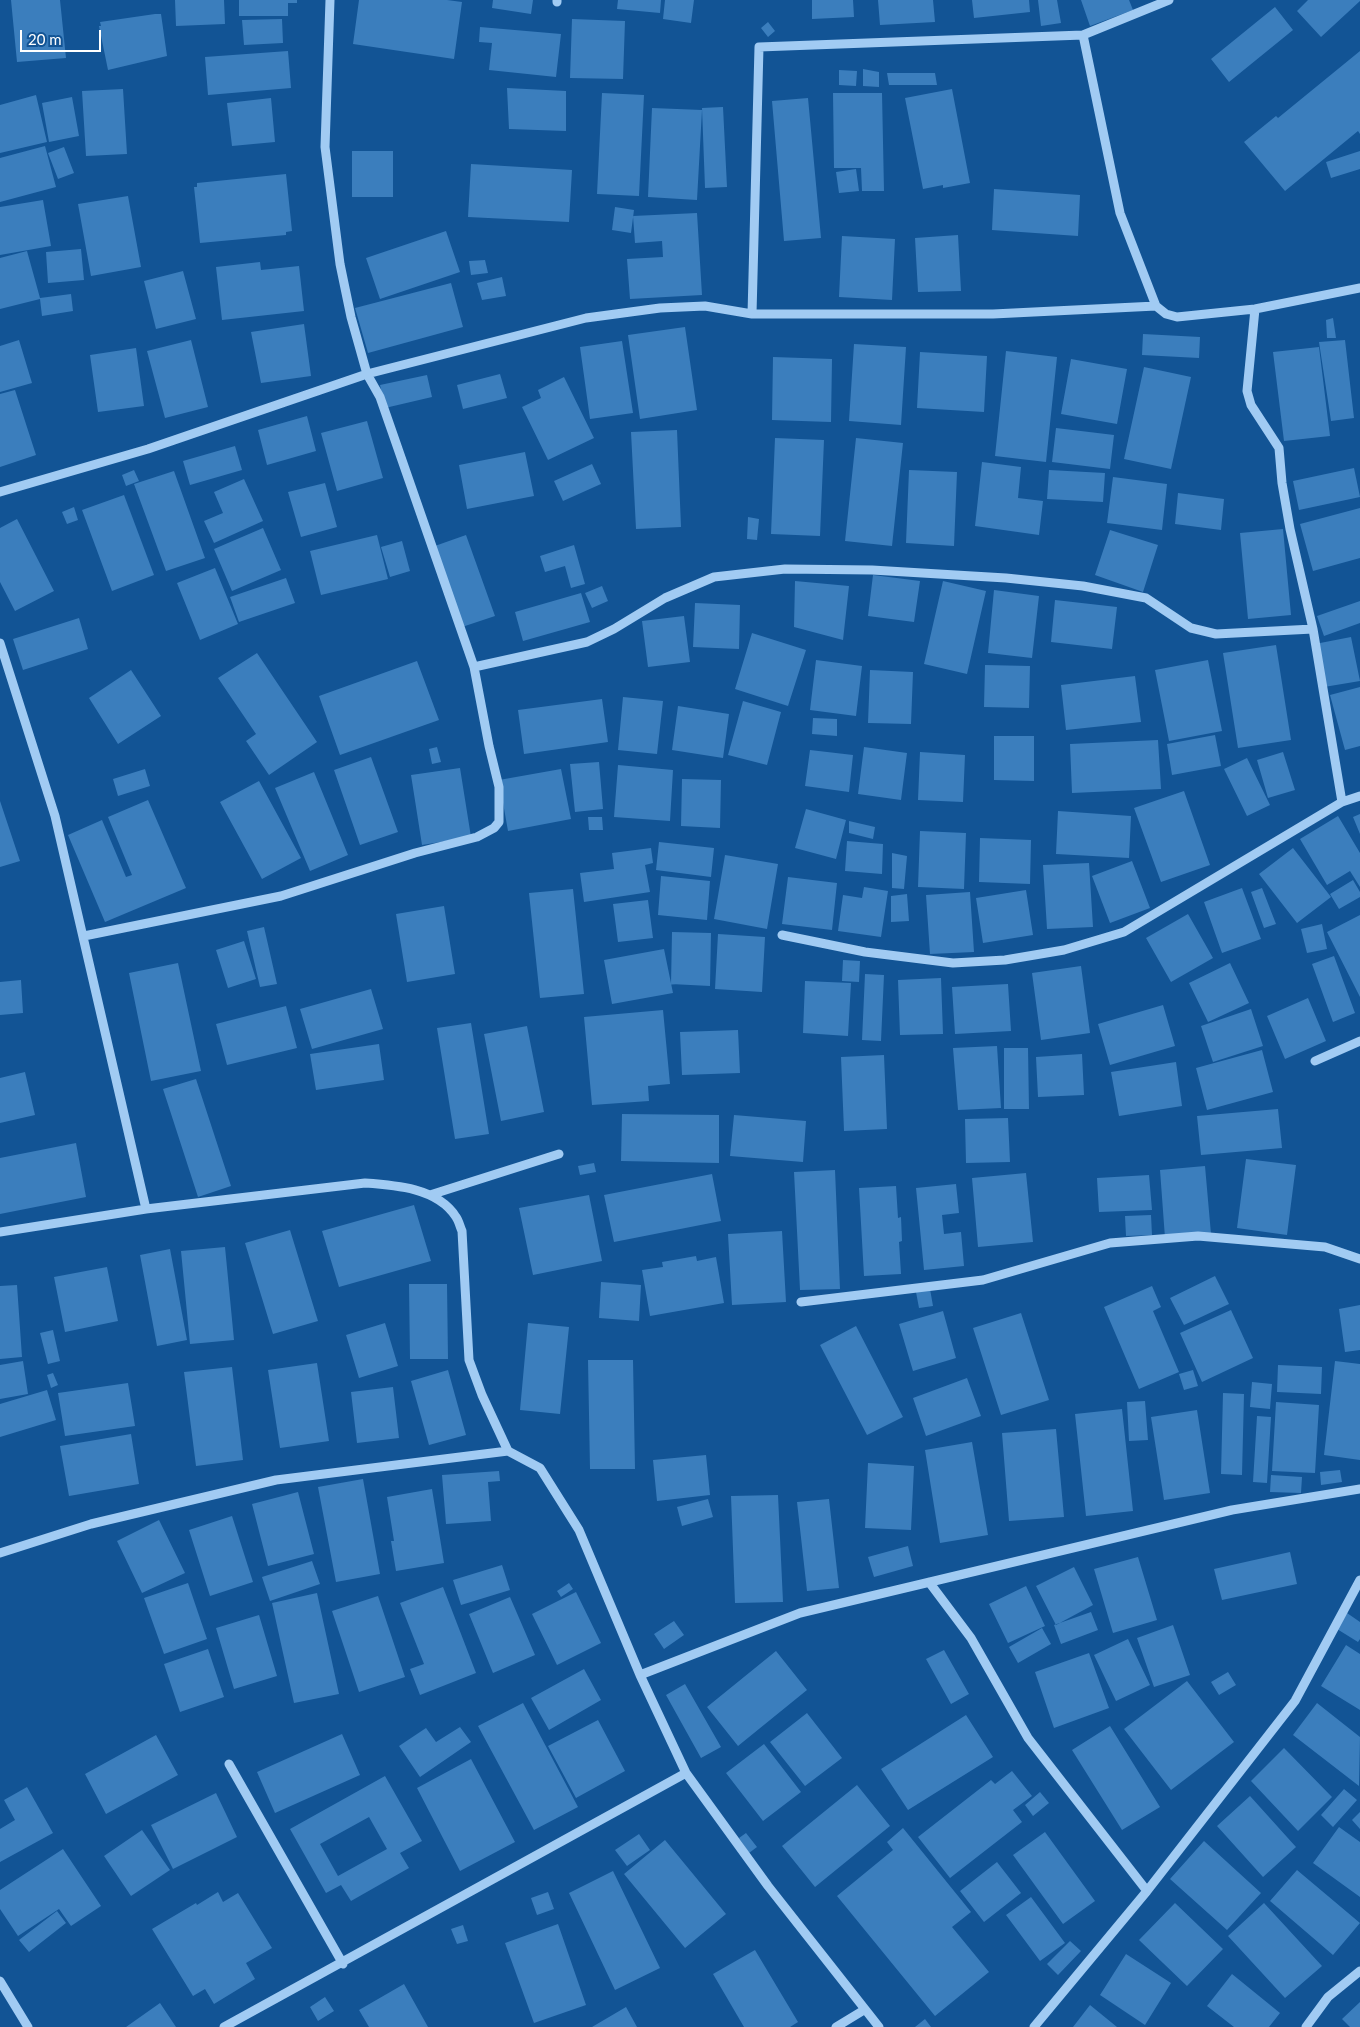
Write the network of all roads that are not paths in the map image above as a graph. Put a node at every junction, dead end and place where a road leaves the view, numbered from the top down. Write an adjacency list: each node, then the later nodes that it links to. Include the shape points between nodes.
1 (330, 0): 8 (street, via 325,147 340,264)
2 (1169, 0): 3 (street)
3 (1083, 35): 5 (street, via 1120,213); 7 (street, via 759,48)
4 (1360, 288): 6 (street)
5 (1156, 306): 6 (street, via 1177,318); 7 (street, via 993,314)
6 (1255, 309): 10 (street, via 1247,391 1251,405 1278,448 1290,529)
7 (752, 314): 8 (street, via 705,306 660,308 586,318)
8 (367, 374): 9 (street, via 148,449); 12 (street, via 380,396)
9 (0, 492)
10 (1313, 629): 12 (street, via 1216,634 1191,628 1146,598 1083,586 872,570 785,569 714,577 665,598 587,642); 14 (street)
11 (0, 644): 16 (street, via 55,816)
12 (474, 667): 16 (street, via 499,787 499,822 494,828 477,837 415,853 281,896)
13 (1360, 796): 14 (street)
14 (1342, 802): 15 (street, via 1124,932 1064,950 1006,960 953,963 865,952)
15 (782, 935)
16 (84, 936): 21 (street)
17 (1360, 1040): 18 (street)
18 (1315, 1061)
19 (559, 1154): 20 (street)
20 (430, 1195): 21 (street, via 395,1184 365,1184); 25 (street, via 456,1216 462,1231 469,1360)
21 (146, 1209): 22 (street)
22 (0, 1232)
23 (1360, 1259): 24 (street, via 1325,1247 1198,1236 1119,1242 983,1280)
24 (801, 1302)
25 (508, 1450): 27 (street, via 276,1480 91,1524); 30 (street, via 540,1468 580,1530)
26 (1360, 1489): 29 (street, via 1232,1510)
27 (0, 1553)
28 (1360, 1580): 33 (street, via 1295,1701)
29 (929, 1582): 30 (street, via 800,1613); 33 (street, via 971,1638 1028,1738)
30 (640, 1674): 32 (street)
31 (228, 1764): 34 (street)
32 (686, 1774): 34 (street); 37 (street)
33 (1146, 1891): 42 (street)
34 (342, 1964): 39 (street)
35 (1360, 1971): 43 (street, via 1328,1997)
36 (0, 1981): 38 (street)
37 (864, 2010): 40 (street); 41 (street)
38 (28, 2027)
39 (224, 2027)
40 (836, 2027)
41 (879, 2027)
42 (1034, 2027)
43 (1306, 2027)

